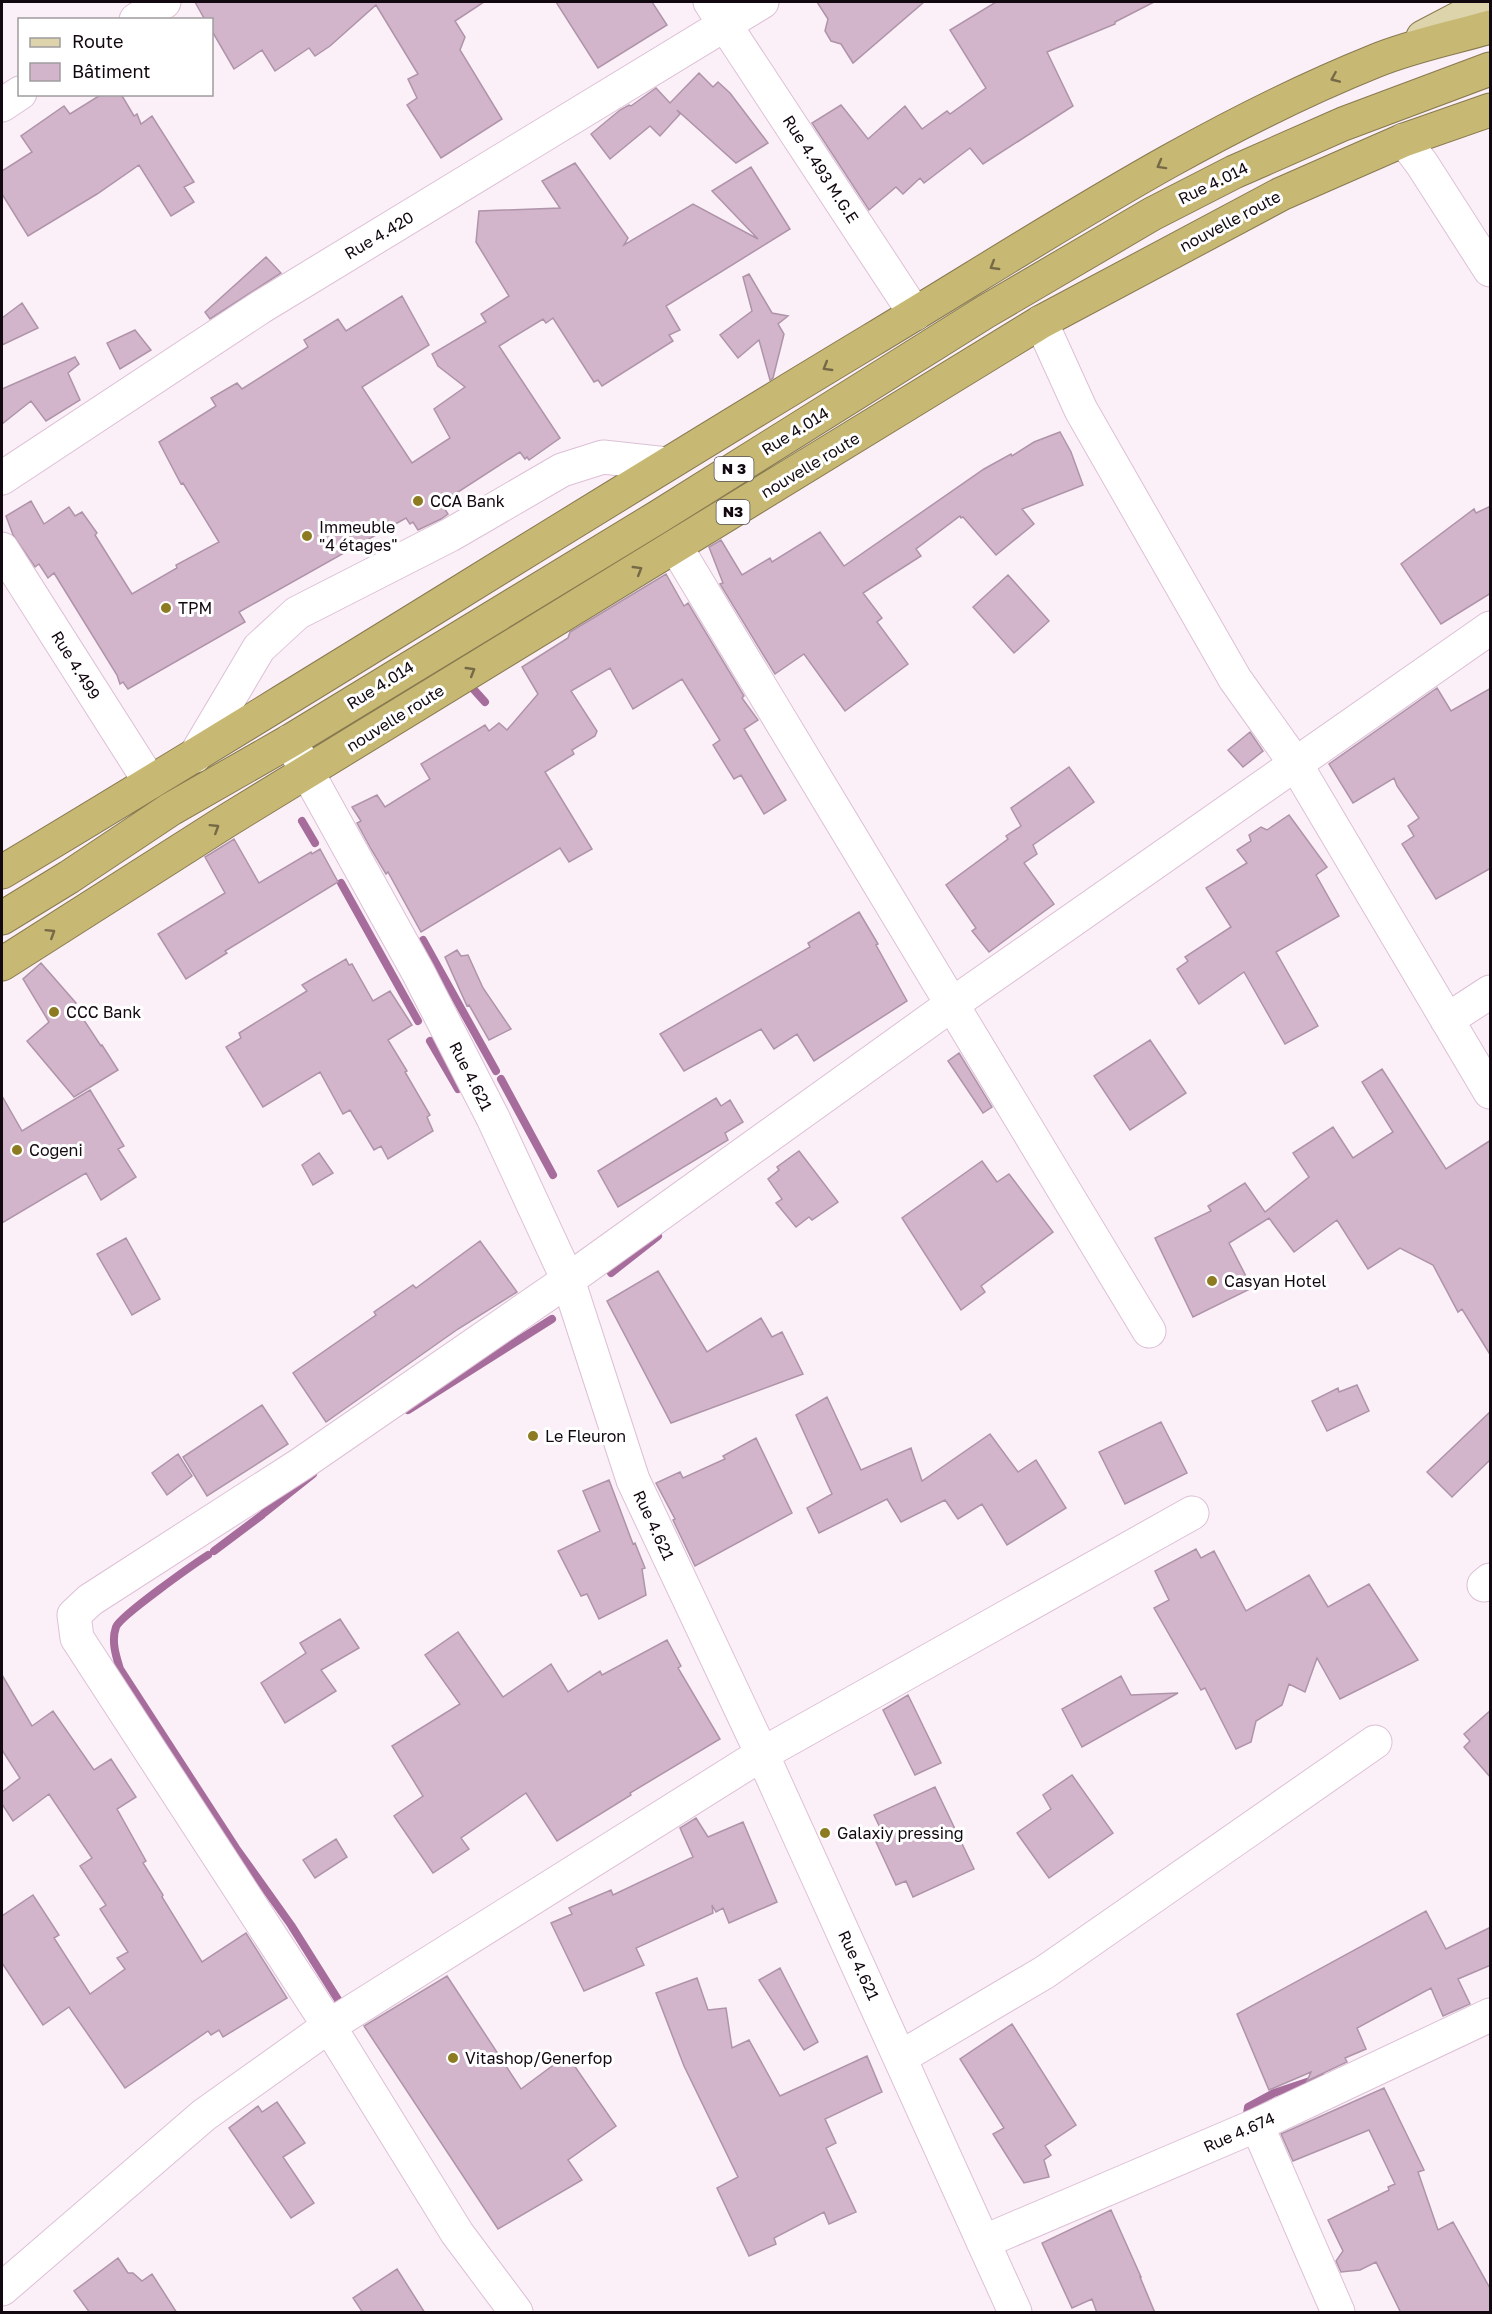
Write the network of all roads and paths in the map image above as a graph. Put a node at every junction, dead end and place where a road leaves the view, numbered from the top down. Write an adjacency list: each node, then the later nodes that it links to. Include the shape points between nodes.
1 (164, 2): 5 (street)
2 (762, 2): 4 (street, Rue 4.420)
3 (1491, 2): 7 (main road)
4 (717, 13): 14 (street, Rue 4.493 M.G.E); 17 (street, Rue 4.420)
5 (139, 18)
6 (1491, 27): 7 (highway)
7 (1379, 59): 14 (highway, one-way to 14, via 1288,99 1159,166)
8 (1491, 69): 21 (highway, Rue 4.014 / N 3, via 1332,129 1152,214 985,312)
9 (18, 94): 10 (street)
10 (2, 105)
11 (1491, 110): 12 (highway, nouvelle route / N3)
12 (1404, 140): 13 (street); 15 (highway, nouvelle route / N3, via 1281,194)
13 (1491, 270)
14 (915, 314): 16 (highway, one-way to 16)
15 (1041, 322): 18 (highway, nouvelle route / N3); 23 (street, via 1081,410 1235,679)
16 (667, 464): 22 (highway); 22 (street, via 603,457 562,470 450,535 297,613 259,648)
17 (2, 478)
18 (676, 547): 24 (highway, nouvelle route / N3, one-way to 18); 30 (street)
19 (2, 549): 25 (street, Rue 4.499)
20 (1491, 628): 23 (street)
21 (290, 741): 24 (street, Rue 4.621); 27 (highway, Rue 4.014 / N 3, via 171,809)
22 (195, 756): 25 (highway)
23 (1295, 763): 30 (street); 31 (street)
24 (307, 772): 28 (highway, nouvelle route / N3, one-way to 24); 33 (street, Rue 4.621, via 418,972 493,1118)
25 (150, 782): 26 (highway)
26 (2, 872)
27 (2, 918)
28 (2, 964)
29 (1491, 992): 31 (street)
30 (951, 1005): 33 (street); 34 (street)
31 (1447, 1020): 32 (street)
32 (1491, 1092)
33 (568, 1280): 37 (street, Rue 4.621, via 633,1480); 39 (street, via 302,1464 90,1600 74,1615 77,1638)
34 (1149, 1331)
35 (1192, 1513): 37 (street)
36 (1375, 1742): 40 (street, via 1045,1972)
37 (762, 1754): 39 (street); 40 (street, Rue 4.621)
38 (1491, 2015): 41 (street, Rue 4.674)
39 (329, 2026): 43 (street, via 204,2115); 44 (street, via 457,2233)
40 (901, 2056): 42 (street, Rue 4.621)
41 (1257, 2124): 42 (street, Rue 4.674); 46 (street)
42 (984, 2242): 45 (street, Rue 4.621)
43 (2, 2289)
44 (516, 2313)
45 (1015, 2313)
46 (1338, 2313)

